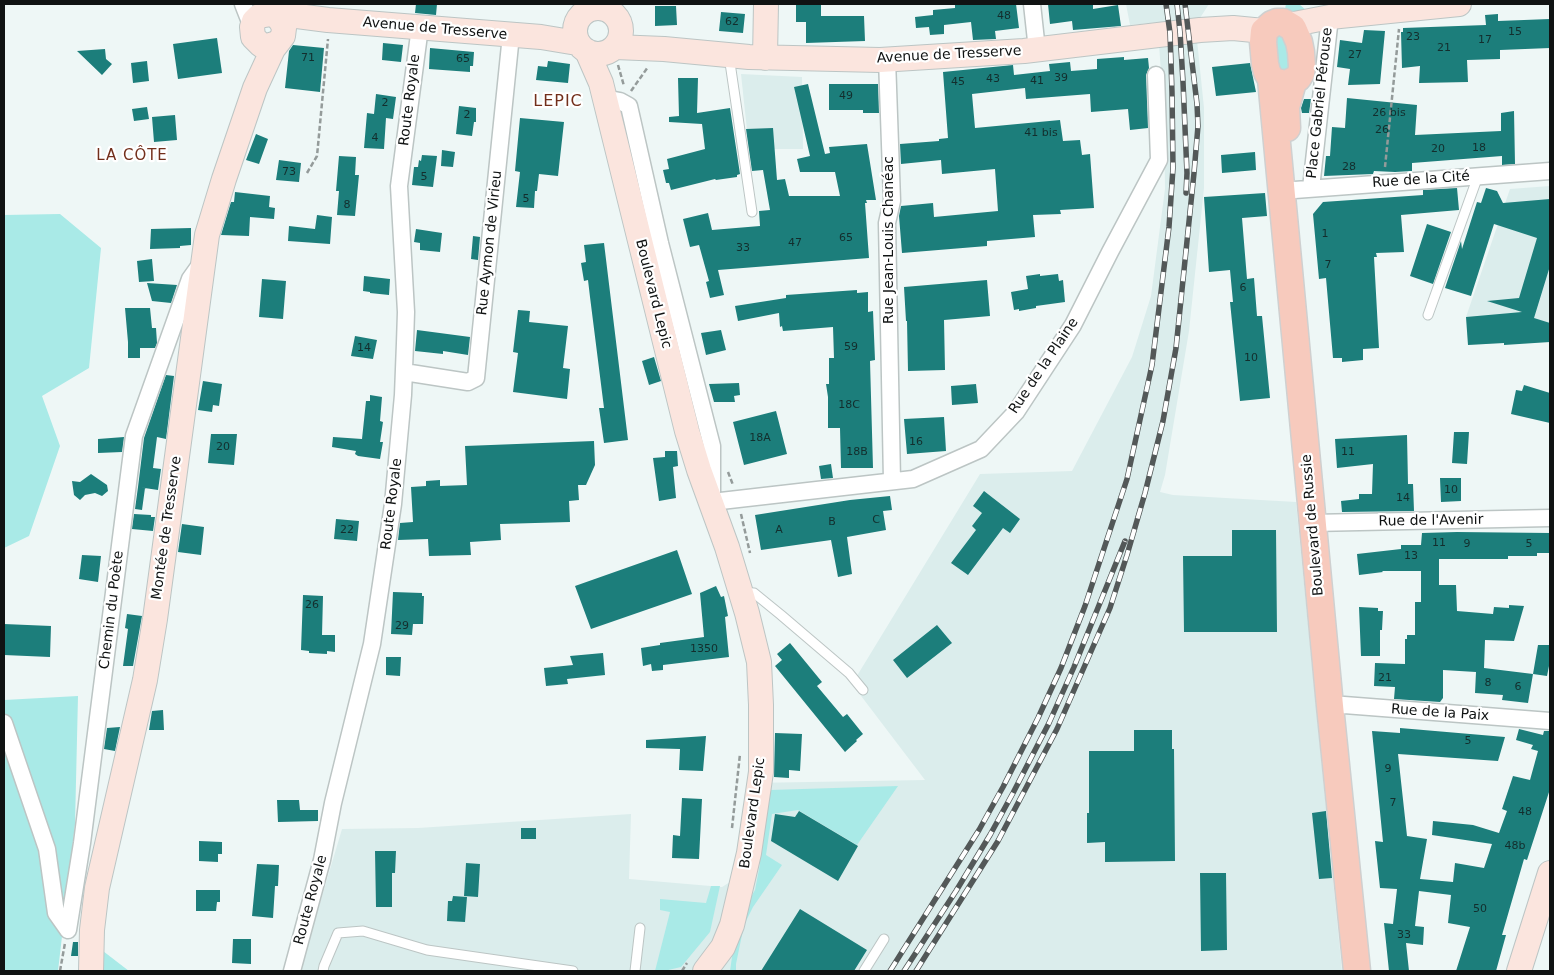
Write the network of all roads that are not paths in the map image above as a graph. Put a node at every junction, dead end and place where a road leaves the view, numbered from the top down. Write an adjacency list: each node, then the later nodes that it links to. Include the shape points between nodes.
1 (243, 4): 9 (street)
2 (766, 4): 17 (street)
3 (1032, 4): 14 (street)
4 (1459, 4): 5 (street, via 1401,10)
5 (1367, 8): 7 (street)
6 (613, 13): 12 (street, via 606,9 590,9); 12 (street, via 621,35); 13 (street, Avenue de Tresserve, via 635,35)
7 (1330, 17): 8 (street); 15 (street); 23 (street, Place Gabriel Pérouse)
8 (1274, 19): 14 (street, Avenue de Tresserve, via 1233,28); 15 (main road, Place Gabriel Pérouse, via 1296,33); 20 (main road, via 1263,42 1265,64 1267,72)
9 (265, 26): 10 (street, Avenue de Tresserve, via 299,27 328,20); 25 (street, Montée de Tresserve, via 256,88 213,216)
10 (420, 28): 11 (street, Avenue de Tresserve); 27 (street, Route Royale, via 399,186 406,312)
11 (511, 35): 12 (street, Avenue de Tresserve); 27 (street, Rue Aymon de Virieu, via 476,378 468,382)
12 (592, 36): 13 (street, Avenue de Tresserve); 29 (street, Boulevard Lepic, via 615,94 687,431)
13 (664, 49): 16 (street, Avenue de Tresserve)
14 (1037, 50): 18 (street, Avenue de Tresserve)
15 (1301, 52): 20 (main road, Place Gabriel Pérouse, via 1302,68 1298,78)
16 (729, 56): 17 (street, Avenue de Tresserve); 24 (lane)
17 (765, 58): 18 (street, Avenue de Tresserve)
18 (887, 59): 28 (street, Rue Jean-Louis Chanéac, via 892,201 887,223)
19 (1156, 75): 28 (street, Rue de la Plaine, via 1159,160 1073,325 1016,412 981,449 913,479)
20 (1282, 80): 23 (main road, Boulevard de Russie)
21 (1550, 171): 22 (street, Rue de la Cité)
22 (1478, 176): 23 (street, Rue de la Cité); 26 (lane)
23 (1294, 190): 31 (main road, Boulevard de Russie, via 1304,372)
24 (752, 212)
25 (203, 259): 37 (street, Montée de Tresserve, via 145,680); 40 (street, Chemin du Poète, via 190,279 134,436)
26 (1428, 315)
27 (404, 372): 45 (street, Route Royale, via 397,473 374,635 322,860)
28 (892, 481): 29 (street, Rue de la Plaine)
29 (712, 502): 32 (street, Boulevard Lepic)
30 (1550, 518): 31 (street, Rue de l'Avenir)
31 (1319, 523): 34 (main road, Boulevard de Russie)
32 (741, 592): 33 (lane, via 754,594 781,615 850,673); 42 (street, Boulevard Lepic, via 758,662 762,705 761,772 744,877)
33 (863, 690)
34 (1337, 706): 35 (street, Rue de la Paix); 51 (main road, Boulevard de Russie); 52 (main road, Boulevard de Russie)
35 (1550, 721)
36 (4, 723): 40 (street, via 47,849 56,913)
37 (114, 813): 40 (street, via 105,812 81,922 77,929); 44 (street, Montée de Tresserve, via 97,888)
38 (1550, 873): 53 (street)
39 (640, 928): 48 (lane)
40 (68, 930)
41 (884, 939): 50 (lane)
42 (723, 947): 43 (street, Boulevard Lepic); 49 (street, Boulevard Lepic)
43 (699, 964)
44 (91, 971)
45 (292, 971)
46 (323, 971): 47 (lane, via 338,933 363,931 427,950)
47 (573, 971)
48 (634, 971)
49 (722, 971)
50 (864, 971)
51 (1357, 971)
52 (1370, 971)
53 (1519, 971)

